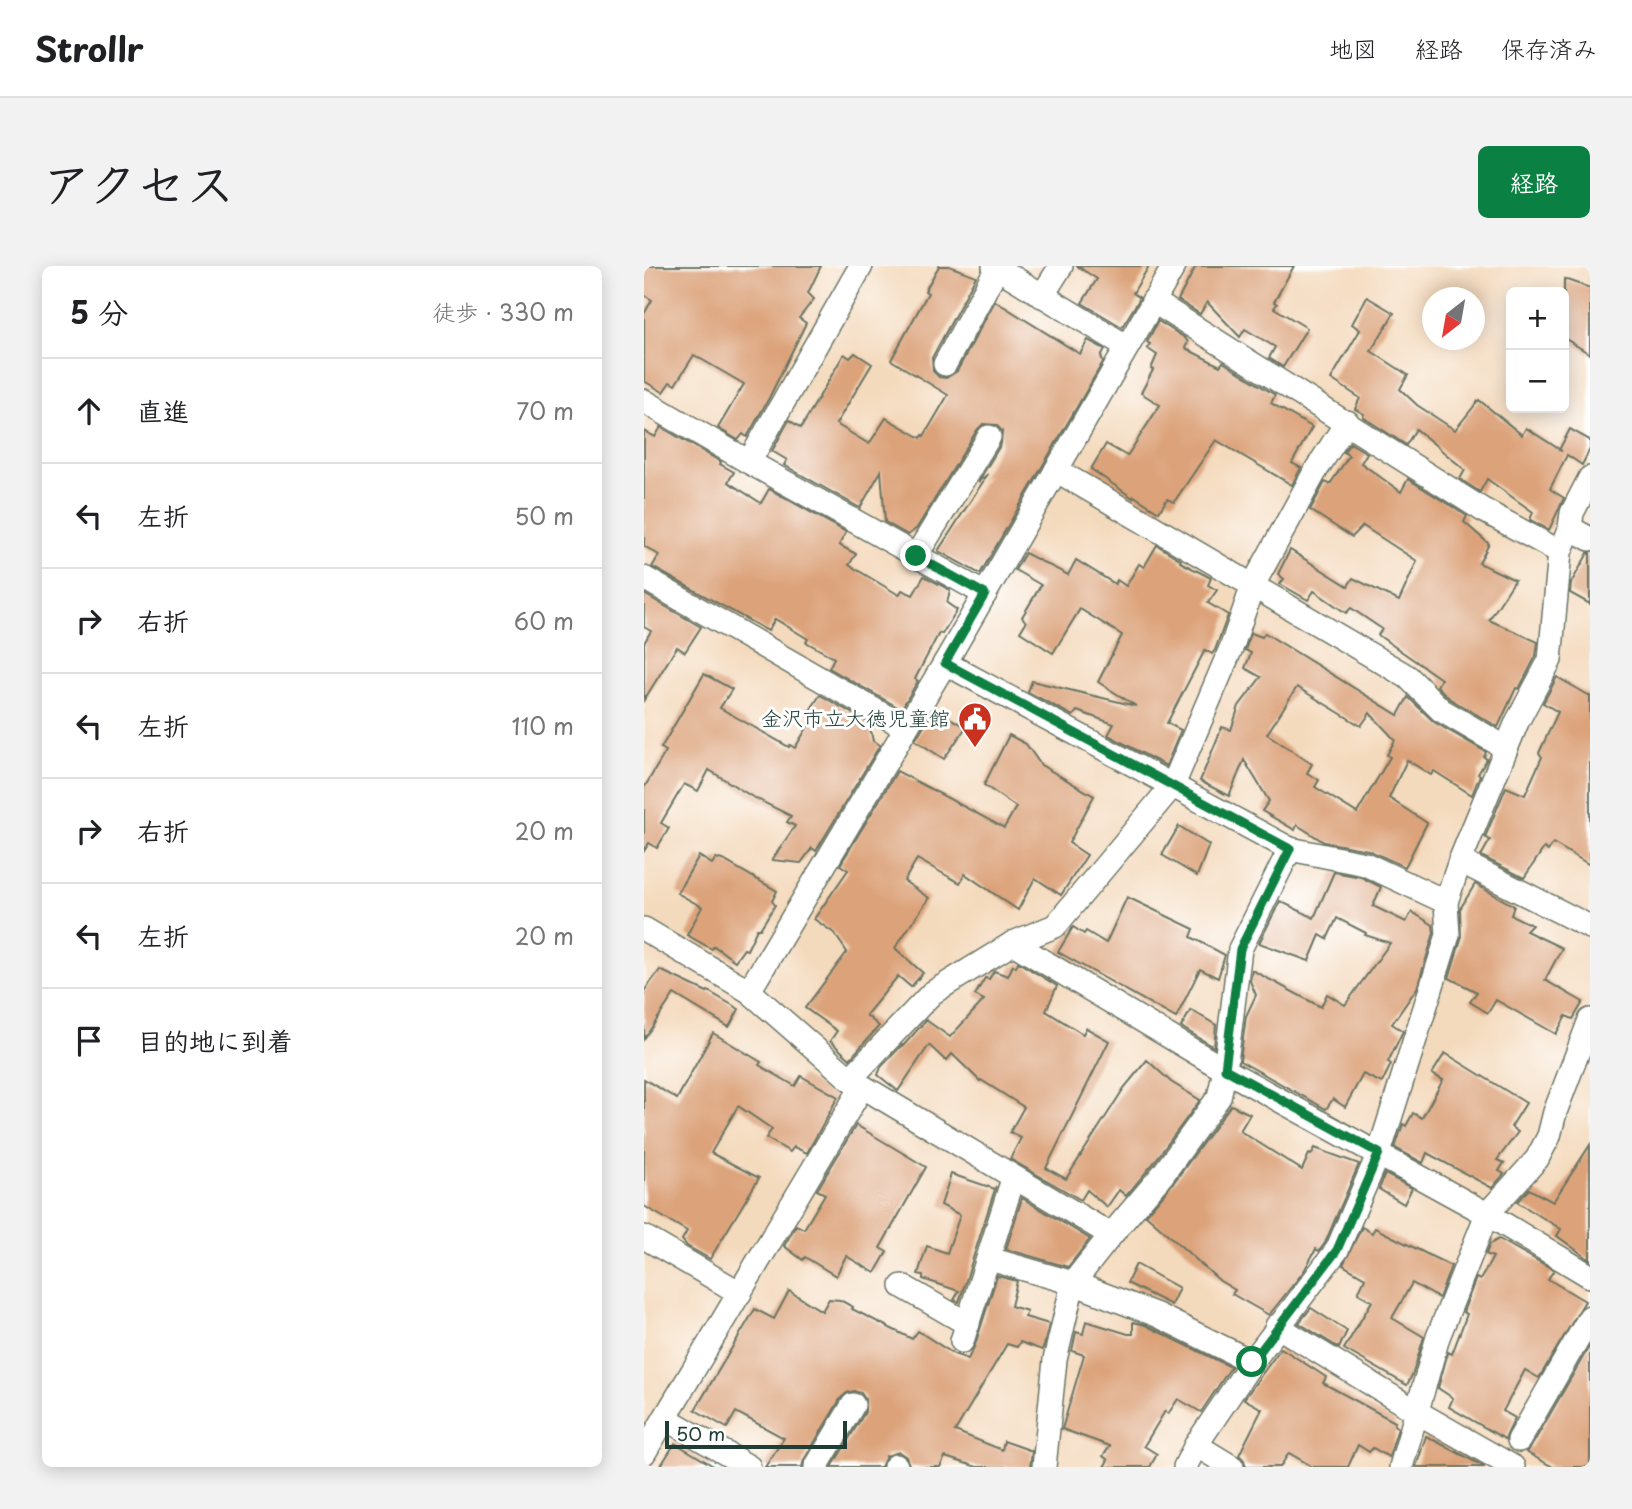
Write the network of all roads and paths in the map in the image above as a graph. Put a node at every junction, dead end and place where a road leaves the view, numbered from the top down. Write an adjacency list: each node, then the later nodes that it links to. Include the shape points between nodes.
1 (861, 266): 12 (street)
2 (1061, 266): 5 (street)
3 (1174, 266): 6 (street)
4 (996, 267): 5 (street); 8 (street)
5 (1042, 296): 7 (street)
6 (1153, 301): 7 (street); 10 (street)
7 (1126, 346): 13 (street)
8 (945, 364)
9 (644, 401): 12 (street)
10 (1347, 422): 17 (street, via 1483,510); 20 (street)
11 (989, 437): 18 (street)
12 (749, 462): 18 (street)
13 (1055, 470): 20 (street); 21 (street)
14 (1590, 478): 15 (street, via 1572,513)
15 (1570, 528): 16 (street); 17 (street)
16 (1590, 540)
17 (1560, 552): 24 (street, via 1550,660)
18 (916, 556): 21 (street)
19 (644, 578): 23 (street)
20 (1253, 585): 24 (street, via 1408,677 1441,710); 25 (street, via 1233,646)
21 (985, 594): 22 (street)
22 (945, 663): 23 (street); 25 (street)
23 (906, 728): 32 (street)
24 (1506, 748): 27 (street)
25 (1173, 785): 26 (street); 31 (street, via 1055,926)
26 (1290, 849): 28 (street, via 1365,864); 34 (street, via 1240,949)
27 (1460, 861): 28 (street); 29 (street)
28 (1446, 902): 36 (street, via 1448,935)
29 (1590, 927)
30 (644, 929): 32 (street)
31 (1013, 943): 34 (street); 35 (street, via 932,993)
32 (749, 990): 35 (street)
33 (1590, 1020): 38 (street, via 1537,1159)
34 (1225, 1069): 36 (street); 39 (street, via 1219,1097)
35 (856, 1083): 37 (street); 45 (street)
36 (1379, 1153): 38 (street); 47 (street, via 1337,1250)
37 (1013, 1179): 39 (street); 41 (street)
38 (1487, 1214): 42 (street); 50 (street, via 1438,1337)
39 (1111, 1235): 43 (street)
40 (644, 1237): 45 (street)
41 (990, 1259): 43 (street); 44 (street, via 965,1333)
42 (1590, 1276)
43 (1073, 1283): 48 (street, via 1157,1315); 57 (street, via 1055,1360)
44 (902, 1286)
45 (740, 1293): 51 (street)
46 (1590, 1317): 52 (street)
47 (1277, 1326): 48 (street); 50 (street)
48 (1252, 1362): 53 (street)
49 (853, 1405): 56 (street)
50 (1417, 1412): 60 (street); 61 (street)
51 (665, 1418): 54 (street); 55 (street)
52 (1519, 1440)
53 (1196, 1445): 58 (street); 59 (street)
54 (644, 1453)
55 (749, 1467)
56 (816, 1467)
57 (1044, 1467)
58 (1185, 1467)
59 (1232, 1467)
60 (1401, 1467)
61 (1513, 1467)

